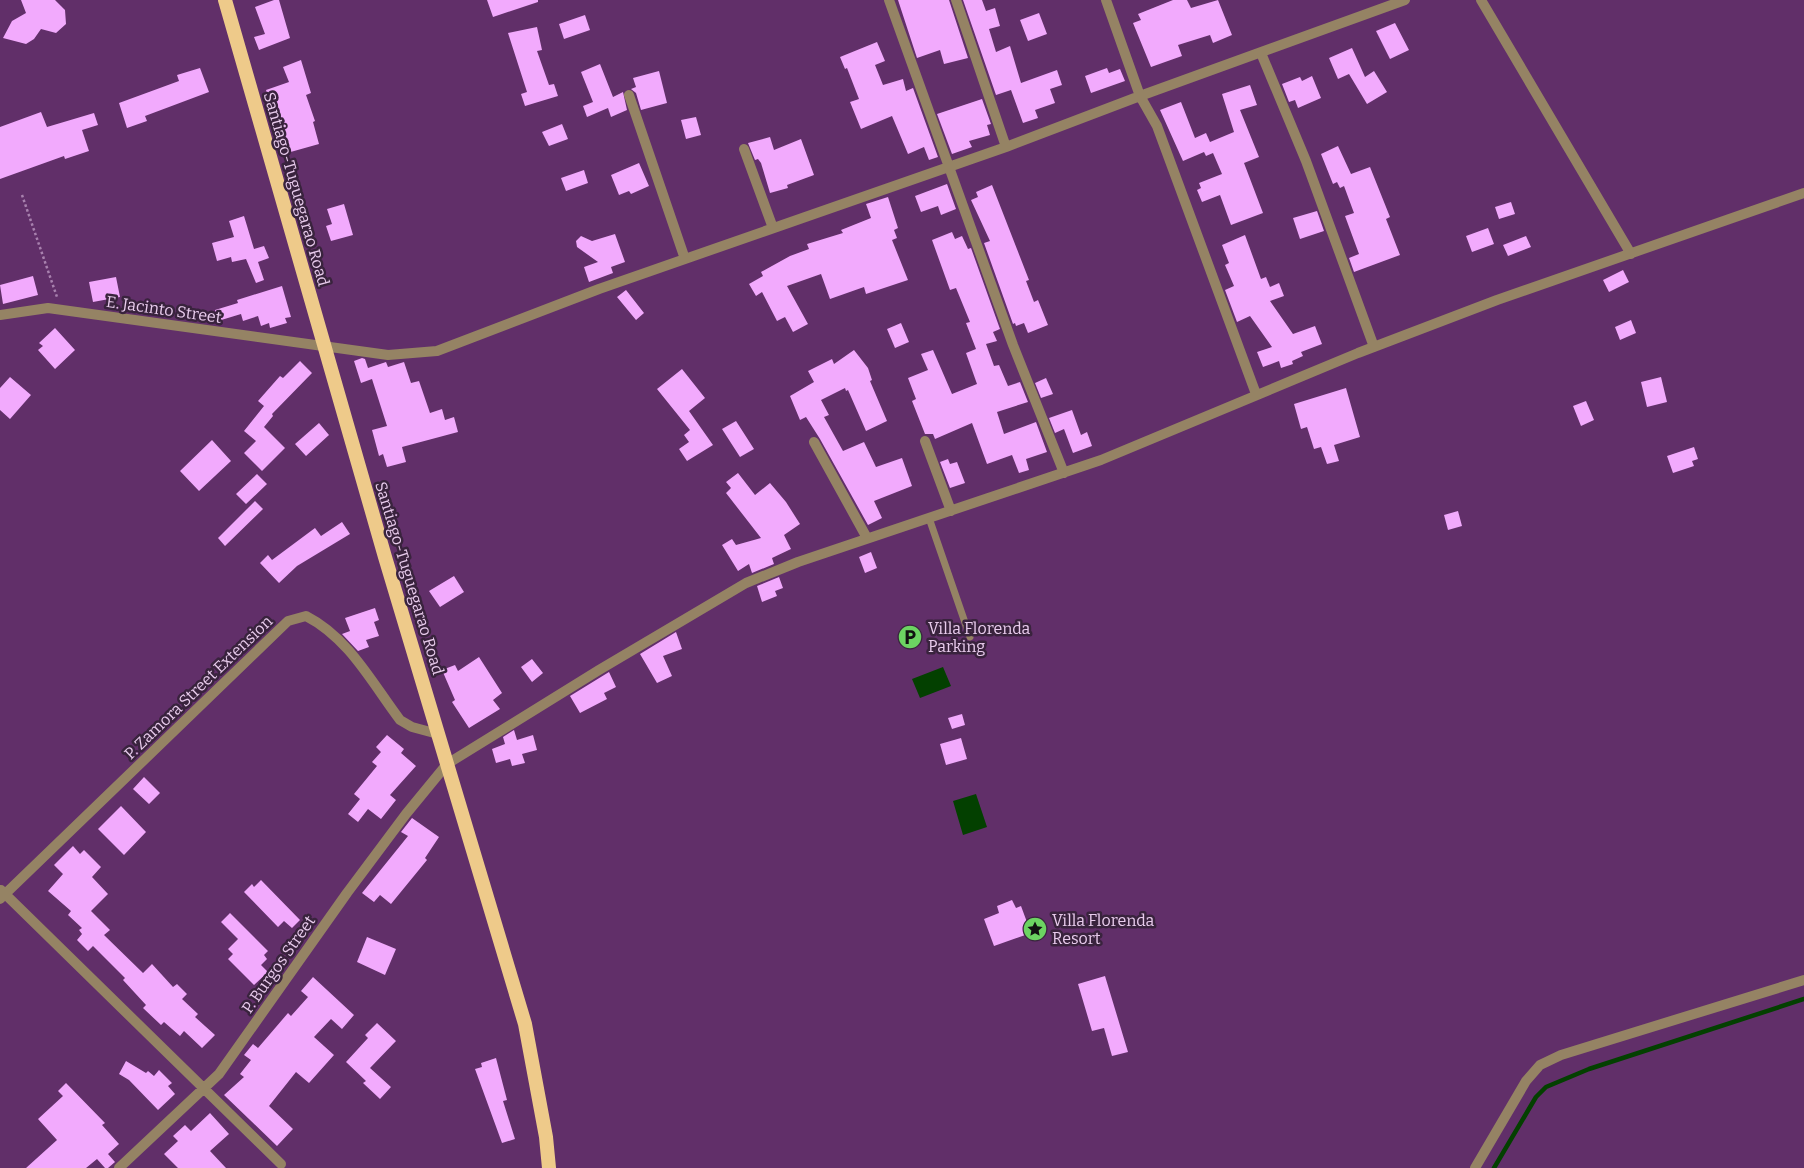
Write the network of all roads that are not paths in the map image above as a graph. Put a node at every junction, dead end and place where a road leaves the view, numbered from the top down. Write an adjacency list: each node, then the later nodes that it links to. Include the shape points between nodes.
1 (225, 0): 18 (highway, Santiago-Tuguegarao Road)
2 (890, 0): 12 (street)
3 (956, 0): 10 (street)
4 (1106, 0): 9 (street)
5 (1405, 0): 7 (street, E. Jacinto Street)
6 (1481, 0): 15 (street)
7 (1262, 53): 9 (street, E. Jacinto Street); 19 (street, via 1306,161)
8 (629, 95): 16 (street)
9 (1140, 96): 10 (street, E. Jacinto Street); 20 (street, via 1157,126)
10 (1006, 147): 12 (street, E. Jacinto Street)
11 (744, 149): 14 (street)
12 (949, 168): 14 (street, E. Jacinto Street); 23 (street, via 1013,345)
13 (1804, 193): 15 (street)
14 (772, 228): 16 (street, E. Jacinto Street)
15 (1631, 254): 19 (street)
16 (685, 259): 18 (street, E. Jacinto Street, via 437,351 388,355)
17 (0, 316): 18 (street, E. Jacinto Street, via 48,308)
18 (324, 347): 28 (highway, Santiago-Tuguegarao Road)
19 (1374, 347): 20 (street)
20 (1256, 394): 23 (street)
21 (925, 441): 24 (street)
22 (814, 442): 26 (street)
23 (1064, 473): 24 (street)
24 (951, 511): 25 (street)
25 (929, 518): 26 (street); 27 (lane)
26 (867, 538): 29 (street, via 746,583)
27 (970, 637)
28 (438, 734): 29 (highway, Santiago-Tuguegarao Road); 30 (street, P. Zamora Street Extension, via 400,720 341,641 323,624 306,616 288,621)
29 (447, 764): 32 (street, P. Burgos Street, via 353,885 219,1074); 35 (highway, Santiago-Tuguegarao Road, via 524,1024)
30 (2, 894): 32 (street)
31 (1804, 980): 36 (street, via 1561,1054 1540,1065 1526,1081)
32 (204, 1090): 33 (street); 34 (street, P. Burgos Street)
33 (281, 1164)
34 (119, 1168)
35 (549, 1168)
36 (1475, 1168)

